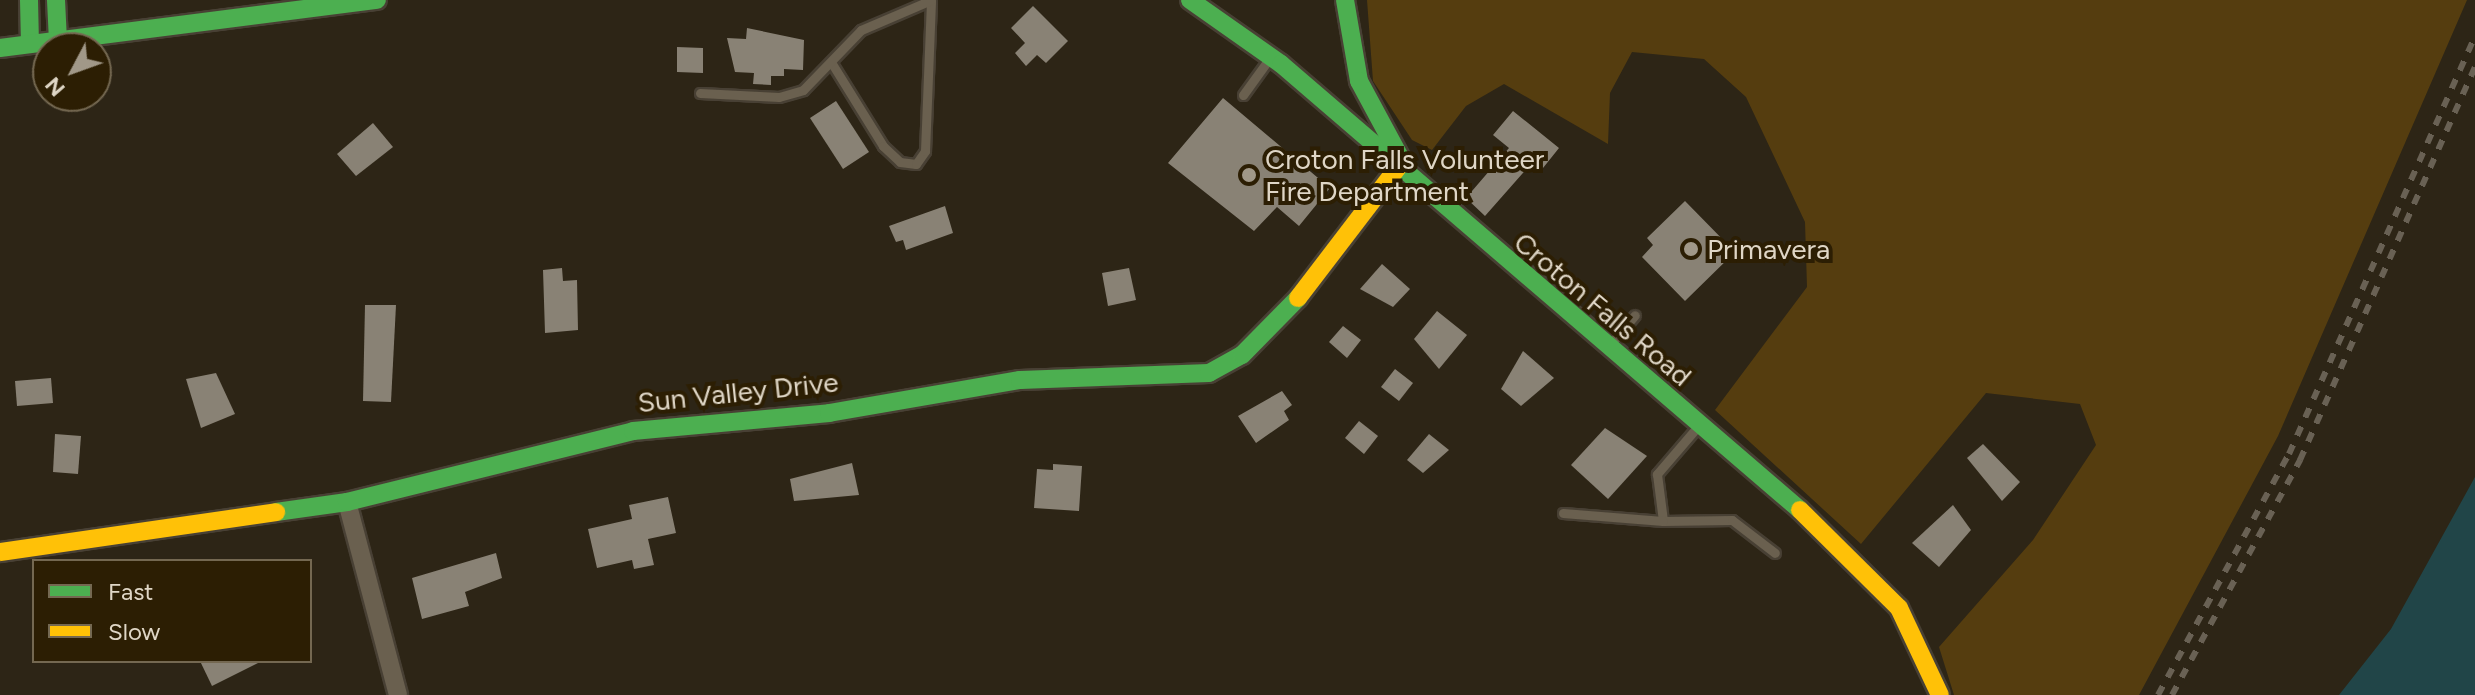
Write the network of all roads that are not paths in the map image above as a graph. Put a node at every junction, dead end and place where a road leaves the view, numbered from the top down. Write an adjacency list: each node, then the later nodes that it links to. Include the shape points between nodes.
1 (29, 0): 9 (main road)
2 (56, 0): 7 (main road)
3 (377, 0): 8 (main road)
4 (1190, 0): 11 (main road, Croton Falls Road)
5 (1345, 0): 16 (main road, via 1349,43 1374,116)
6 (931, 1): 12 (lane, via 861,30); 12 (lane, via 925,151 916,164 900,162 883,146)
7 (58, 32)
8 (112, 34)
9 (30, 44): 10 (main road)
10 (0, 48)
11 (1271, 56): 14 (lane); 15 (main road, Croton Falls Road)
12 (831, 62): 13 (lane, via 803,90 779,97)
13 (700, 93)
14 (1243, 95)
15 (1398, 167): 16 (main road, Croton Falls Road); 20 (main road, Sun Valley Drive, via 1316,279 1242,355 1209,373 1020,380 829,413 633,431)
16 (1432, 199): 18 (main road, Croton Falls Road)
17 (1635, 315): 18 (lane)
18 (1607, 348): 19 (main road, Croton Falls Road)
19 (1699, 425): 22 (lane, via 1657,474); 26 (main road, Croton Falls Road, via 1877,581 1917,639)
20 (347, 502): 23 (main road, Sun Valley Drive); 25 (street)
21 (1563, 513): 22 (lane)
22 (1663, 521): 24 (lane, via 1732,520)
23 (0, 552)
24 (1775, 553)
25 (398, 695)
26 (1940, 695)

